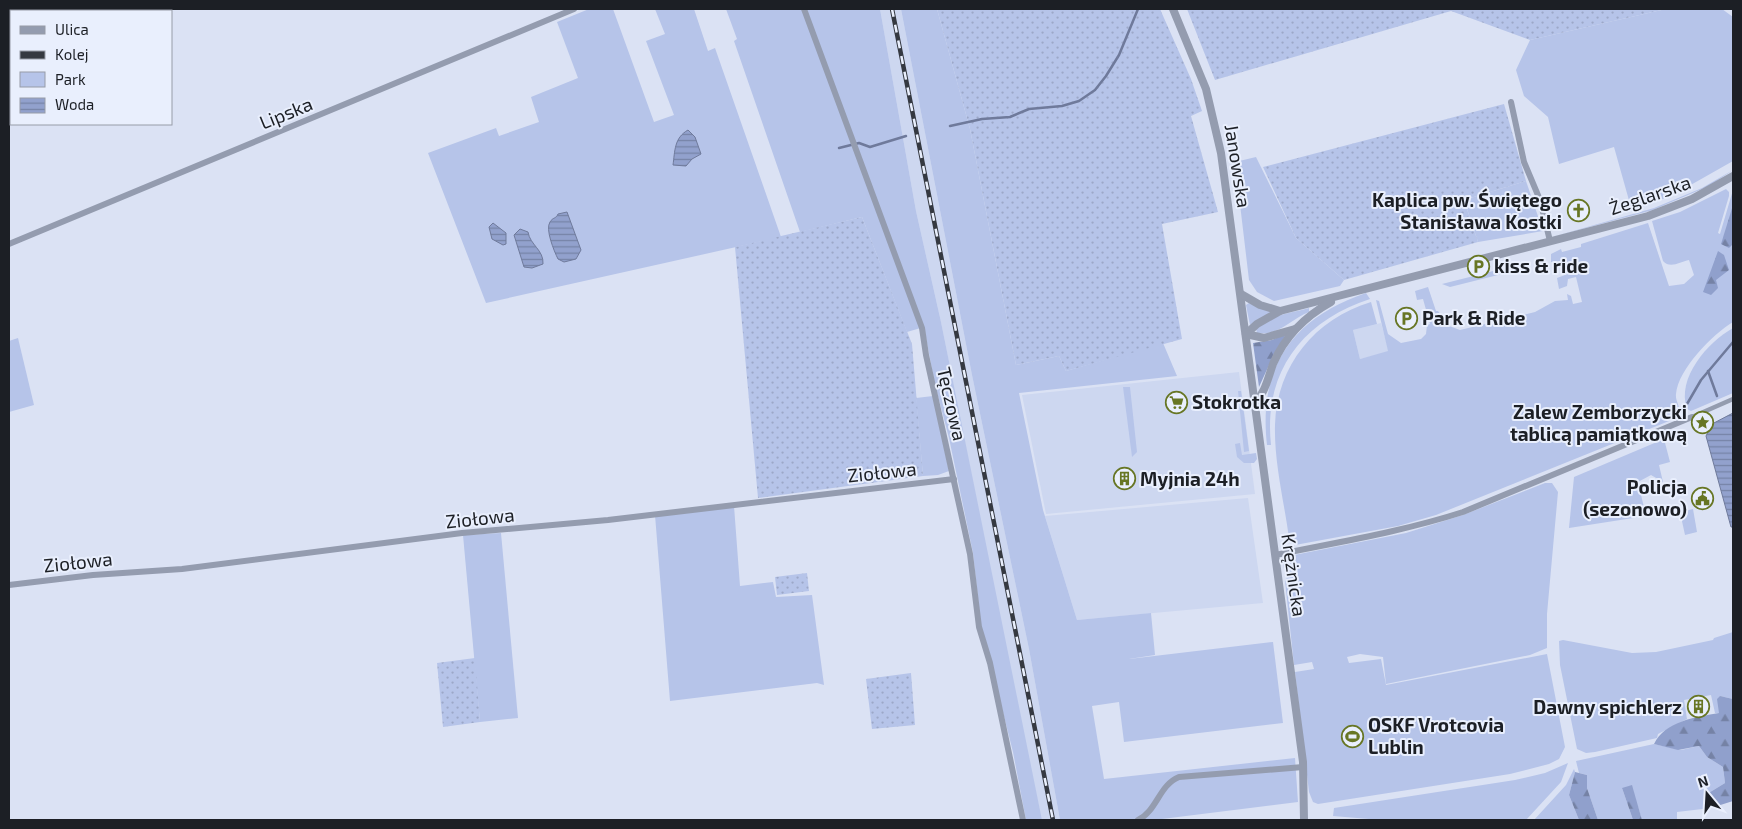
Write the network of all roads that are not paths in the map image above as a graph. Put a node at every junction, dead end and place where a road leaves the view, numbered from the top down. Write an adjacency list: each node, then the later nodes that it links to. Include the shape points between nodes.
1 (574, 9): 7 (street, Lipska)
2 (804, 9): 16 (street, Tęczowa, via 922,328)
3 (1173, 9): 8 (street, Janowska, via 1202,77 1214,120)
4 (1511, 102): 6 (street, via 1524,162 1540,200)
5 (1733, 176): 6 (street, Żeglarska, via 1692,199 1657,213)
6 (1550, 241): 9 (street, Żeglarska)
7 (9, 244)
8 (1240, 294): 10 (street); 12 (street, Janowska)
9 (1342, 297): 10 (street, Żeglarska); 11 (street, Żeglarska, via 1310,314)
10 (1280, 311): 12 (street, Żeglarska)
11 (1295, 329): 12 (street, Żeglarska, via 1264,338); 14 (street, Żeglarska, via 1281,348)
12 (1246, 334): 14 (street, Krężnicka)
13 (1733, 399): 15 (street)
14 (1256, 403): 17 (street, Krężnicka)
15 (1692, 417): 17 (street, via 1432,522)
16 (954, 479): 18 (street, Ziołowa, via 608,520 462,533 182,569); 20 (street, Tęczowa, via 970,554 978,627 990,663)
17 (1275, 555): 19 (street, Krężnicka)
18 (9, 585)
19 (1303, 767): 21 (street, via 1179,777 1171,780 1147,815); 22 (street, Krężnicka)
20 (1023, 820)
21 (1138, 820)
22 (1304, 820)

